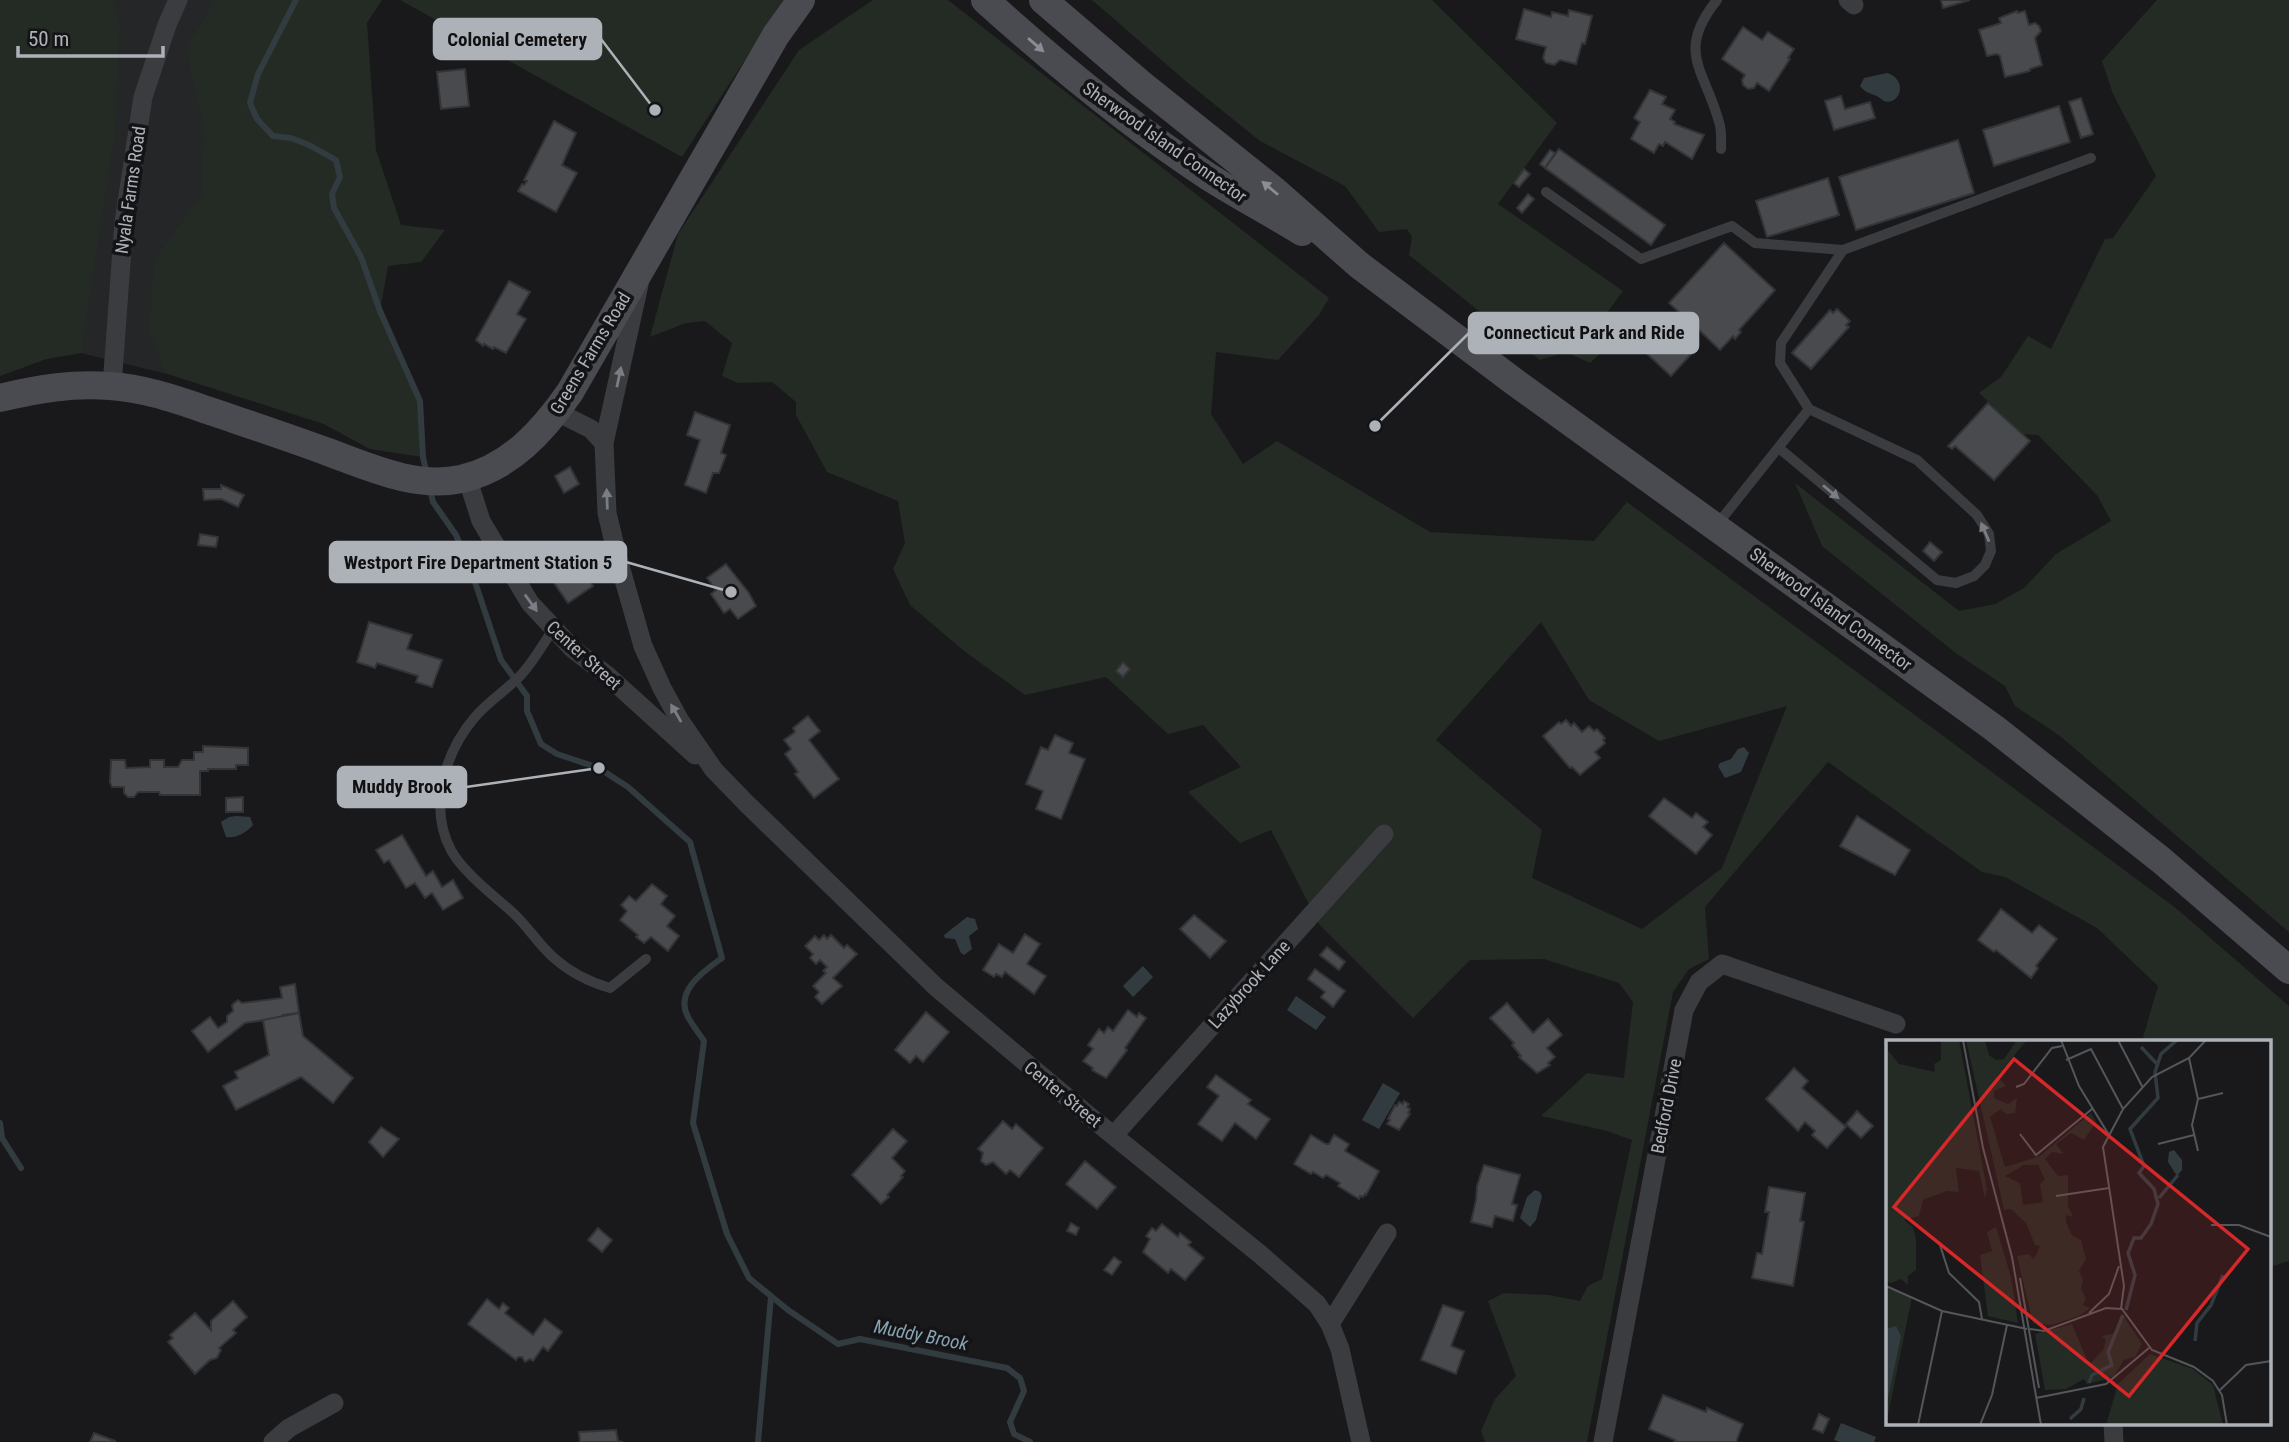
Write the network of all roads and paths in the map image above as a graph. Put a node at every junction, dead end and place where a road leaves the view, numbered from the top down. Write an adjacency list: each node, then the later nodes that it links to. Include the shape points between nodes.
1 (178, 0): 12 (street, Nyala Farms Road, via 143,97 124,222)
2 (801, 0): 10 (main road, Greens Farms Road, via 776,35)
3 (985, 0): 11 (main road, Sherwood Island Connector, one-way to 11, via 1077,80 1209,177)
4 (1043, 0): 11 (main road, Sherwood Island Connector, one-way to 4)
5 (1717, 0): 6 (lane, via 1699,24 1697,56 1720,123)
6 (1721, 149)
7 (2091, 158): 9 (lane)
8 (1546, 192): 9 (lane, via 1641,259 1732,226 1755,243)
9 (1843, 250): 14 (lane, via 1781,343 1780,363)
10 (644, 264): 15 (main road, Greens Farms Road); 16 (street, Center Street, one-way to 10)
11 (1359, 265): 19 (main road, Sherwood Island Connector)
12 (112, 386): 13 (main road, Greens Farms Road, via 52,386); 18 (main road, Greens Farms Road, via 167,397 380,471 423,480)
13 (0, 398)
14 (1809, 409): 17 (lane); 17 (lane, one-way to 14, via 1937,580 1956,583 1974,576 1984,565 1991,551 1989,534 1977,516 1917,460)
15 (557, 412): 16 (street, via 591,429); 18 (main road, Greens Farms Road, via 498,466)
16 (604, 443): 21 (street, Center Street, one-way to 16, via 680,721 643,646 607,513)
17 (1779, 449): 19 (lane)
18 (457, 479): 20 (street, Center Street, one-way to 20, via 530,603)
19 (1716, 527): 24 (main road, Sherwood Island Connector, via 2050,771)
20 (553, 630): 21 (street, Center Street); 23 (lane, via 520,676 476,716 461,737 445,772 440,797 443,831 452,852 488,891 553,958 586,981 610,988)
21 (714, 770): 26 (street, Center Street, via 936,987)
22 (1384, 834): 26 (street, Lazybrook Lane)
23 (646, 959)
24 (2289, 971)
25 (1896, 1024): 33 (street, Bedford Drive, via 1721,964 1699,982 1684,1010)
26 (1114, 1135): 28 (street, Center Street, via 1300,1287)
27 (1387, 1233): 28 (street)
28 (1329, 1324): 32 (street, Center Street, via 1340,1349)
29 (334, 1403): 31 (street)
30 (2113, 1424): 34 (street)
31 (273, 1442)
32 (1361, 1442)
33 (1602, 1442)
34 (2114, 1442)

